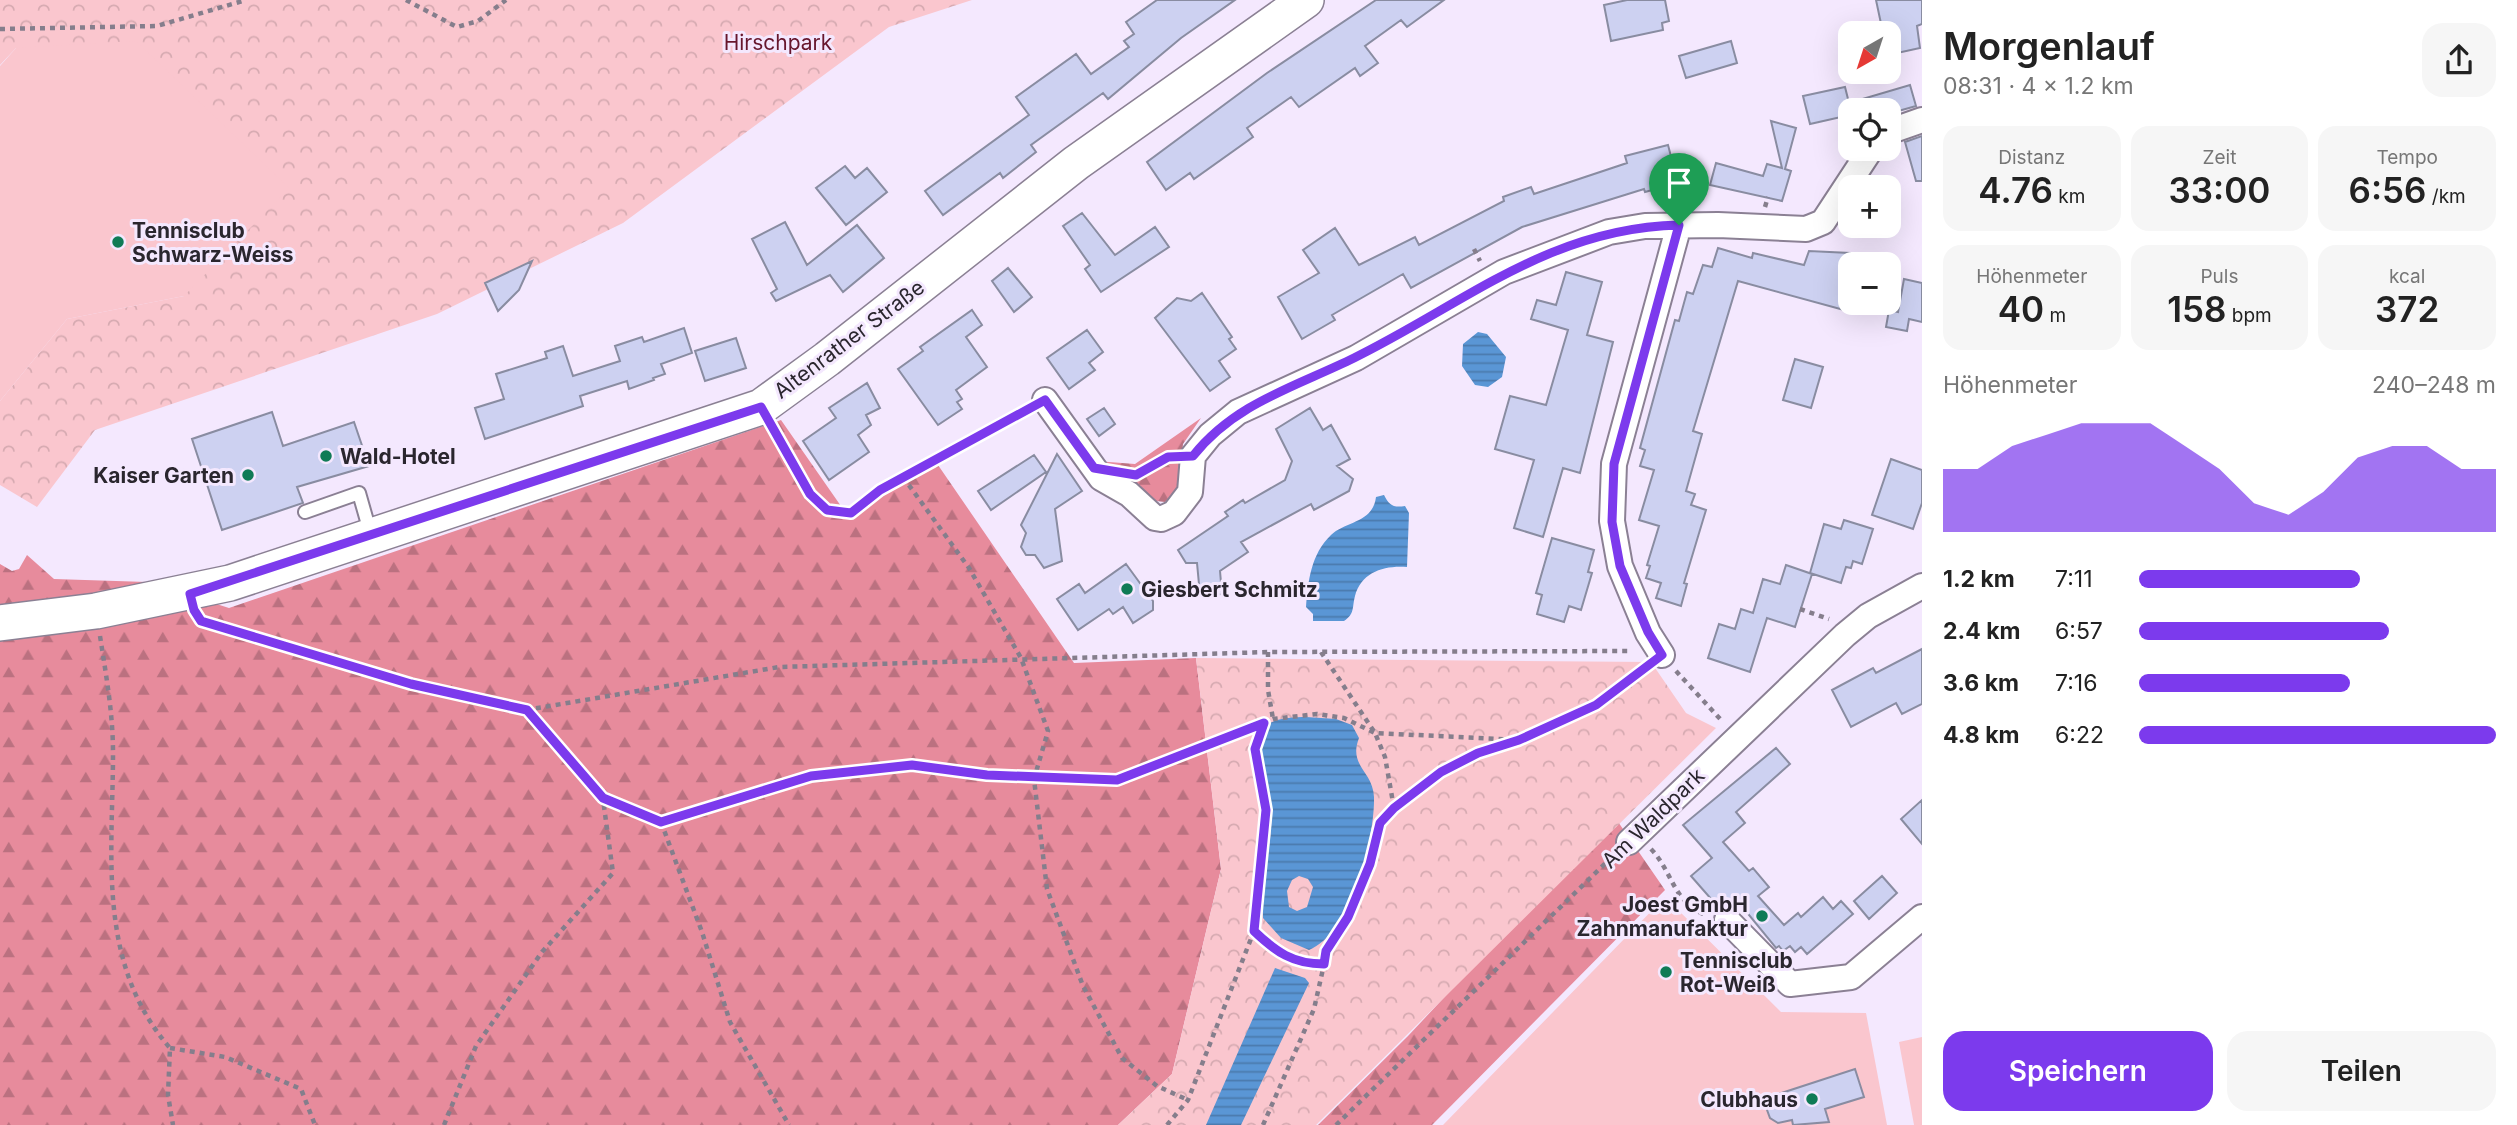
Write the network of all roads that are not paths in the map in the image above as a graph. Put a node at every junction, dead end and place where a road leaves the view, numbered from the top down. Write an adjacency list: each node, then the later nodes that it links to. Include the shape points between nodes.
1 (1306, 0): 8 (street, Altenrather Straße, via 1076,163 761,407)
2 (1922, 120): 3 (street)
3 (1901, 127)
4 (1863, 161): 5 (street, via 1823,222 1806,229)
5 (1679, 225): 6 (street, via 1609,232 1504,272 1356,358 1238,412 1193,456 1190,492 1174,513 1161,519 1101,478); 11 (street, via 1613,475 1612,522 1620,566)
6 (1045, 400)
7 (305, 512): 8 (lane, via 359,493)
8 (372, 535): 10 (street, Altenrather Straße, via 190,594)
9 (1922, 586): 12 (street, Am Waldpark, via 1868,616 1845,635)
10 (0, 623)
11 (1662, 655)
12 (1633, 838)
13 (1922, 917): 14 (street, via 1851,977 1790,984)
14 (1727, 920)

